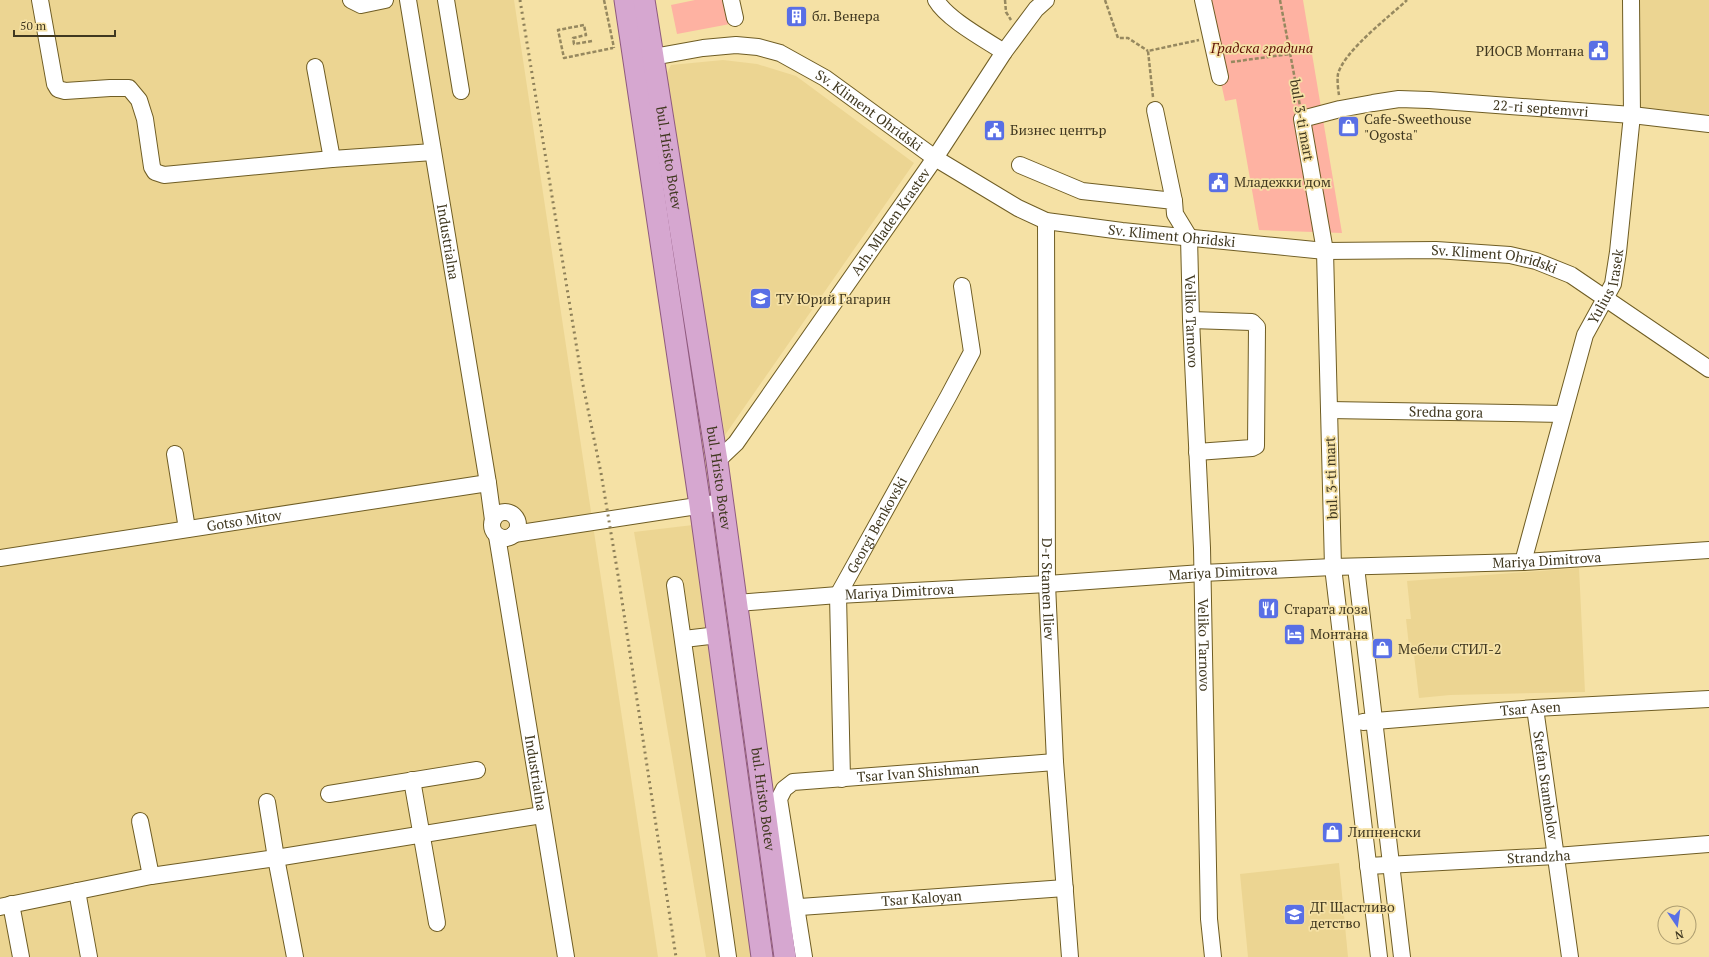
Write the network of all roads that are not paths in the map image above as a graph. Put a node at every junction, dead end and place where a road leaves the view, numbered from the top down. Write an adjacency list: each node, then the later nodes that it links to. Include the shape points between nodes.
1 (40, 0): 25 (street, via 58,89 129,88 139,100 145,119 152,167 155,172 164,175)
2 (351, 0): 3 (street, via 361,5)
3 (385, 0)
4 (408, 0): 23 (street, Industrialna)
5 (446, 0): 18 (street)
6 (625, 0): 15 (main road, bul. Hristo Botev)
7 (644, 0): 15 (main road, bul. Hristo Botev)
8 (731, 0): 13 (street)
9 (936, 0): 14 (street, via 940,8)
10 (1046, 0): 14 (street, Arh. Mladen Krastev, via 1036,8)
11 (1203, 0): 17 (street)
12 (1631, 0): 20 (street, Yulius Irasek)
13 (735, 18)
14 (1004, 52): 24 (street, Arh. Mladen Krastev)
15 (644, 59): 24 (street, Sv. Kliment Ohridski, via 736,45 780,53 825,78); 39 (main road, bul. Hristo Botev); 42 (main road, bul. Hristo Botev)
16 (315, 67): 25 (street)
17 (1218, 70)
18 (461, 91)
19 (1155, 110): 27 (street)
20 (1632, 115): 21 (street, 22-ri septemvri, via 1399,99 1340,109); 22 (street, 22-ri septemvri); 32 (street, Yulius Irasek, via 1618,252 1613,284)
21 (1302, 119): 30 (street, bul. 3-ti mart)
22 (1709, 124)
23 (433, 152): 25 (street); 40 (street, Industrialna)
24 (935, 158): 28 (street, Sv. Kliment Ohridski, via 1018,208); 39 (street, Arh. Mladen Krastev, via 736,443)
25 (332, 159)
26 (1020, 165): 27 (street, via 1082,191)
27 (1174, 202): 29 (street, via 1175,214)
28 (1046, 221): 29 (street, Sv. Kliment Ohridski); 51 (street, D-r Stamen Iliev)
29 (1189, 237): 30 (street, Sv. Kliment Ohridski); 33 (street, Veliko Tarnovo)
30 (1325, 251): 32 (street, Sv. Kliment Ohridski, via 1436,250 1510,255 1536,261 1571,275); 35 (street, bul. 3-ti mart)
31 (962, 286): 53 (street, Georgi Benkovski, via 972,352)
32 (1606, 298): 34 (street, Sv. Kliment Ohridski); 36 (street, Yulius Irasek, via 1585,335)
33 (1191, 320): 37 (street, Veliko Tarnovo); 37 (street, via 1252,322 1257,327 1256,446)
34 (1709, 369)
35 (1329, 410): 36 (street, Sredna gora); 48 (street, bul. 3-ti mart)
36 (1563, 414): 47 (street, Yulius Irasek)
37 (1197, 452): 50 (street, Veliko Tarnovo)
38 (176, 454): 44 (street)
39 (717, 461): 41 (main road, bul. Hristo Botev)
40 (488, 483): 43 (street, Industrialna); 44 (street, Gotso Mitov)
41 (723, 502): 42 (street); 54 (main road, bul. Hristo Botev)
42 (700, 506): 43 (street, via 582,524); 55 (main road, bul. Hristo Botev)
43 (507, 527): 67 (street, Industrialna, via 505,589)
44 (187, 529): 46 (street, Gotso Mitov)
45 (1709, 550): 47 (street, Mariya Dimitrova)
46 (0, 558)
47 (1523, 562): 49 (street, Mariya Dimitrova)
48 (1333, 567): 49 (street, Mariya Dimitrova); 50 (street, Mariya Dimitrova); 60 (street, bul. 3-ti mart)
49 (1356, 567): 59 (street)
50 (1202, 573): 51 (street, Mariya Dimitrova); 90 (street, Veliko Tarnovo, via 1209,919)
51 (1047, 584): 53 (street, Mariya Dimitrova); 61 (street, D-r Stamen Iliev)
52 (675, 585): 56 (street)
53 (838, 595): 54 (street, Mariya Dimitrova); 63 (street)
54 (738, 603): 79 (main road, bul. Hristo Botev)
55 (718, 635): 56 (street); 86 (main road, bul. Hristo Botev)
56 (684, 639): 85 (street)
57 (1709, 699): 58 (street, Tsar Asen)
58 (1535, 708): 59 (street, Tsar Asen); 71 (street, Stefan Stambolov)
59 (1374, 721): 60 (street, Tsar Asen); 73 (street)
60 (1352, 724): 74 (street, bul. 3-ti mart)
61 (1055, 762): 63 (street, Tsar Ivan Shishman); 76 (street, D-r Stamen Iliev)
62 (477, 770): 64 (street)
63 (842, 779): 79 (street, Tsar Ivan Shishman, via 793,782 784,789 779,799)
64 (412, 780): 65 (street); 69 (street)
65 (329, 794)
66 (267, 802): 72 (street)
67 (542, 815): 69 (street); 84 (street, Industrialna)
68 (140, 821): 75 (street)
69 (421, 834): 72 (street); 80 (street)
70 (1709, 844): 71 (street, Strandzha)
71 (1556, 856): 73 (street, Strandzha); 93 (street, Stefan Stambolov)
72 (276, 858): 75 (street); 83 (street)
73 (1391, 864): 74 (street, Strandzha); 92 (street)
74 (1368, 866): 91 (street, bul. 3-ti mart)
75 (152, 876): 77 (street)
76 (1065, 888): 79 (street, Tsar Kaloyan); 89 (street, D-r Stamen Iliev)
77 (77, 891): 78 (street); 82 (street)
78 (6, 905): 81 (street)
79 (788, 908): 87 (main road, bul. Hristo Botev); 88 (street)
80 (437, 923)
81 (21, 957)
82 (89, 957)
83 (295, 957)
84 (566, 957)
85 (728, 957)
86 (762, 957)
87 (785, 957)
88 (804, 957)
89 (1070, 957)
90 (1213, 957)
91 (1378, 957)
92 (1402, 957)
93 (1570, 957)

